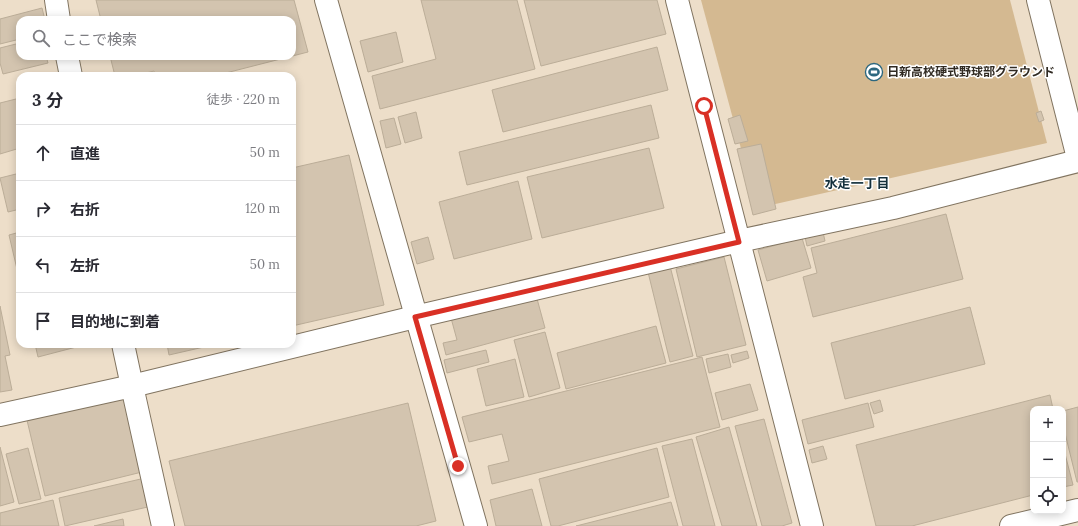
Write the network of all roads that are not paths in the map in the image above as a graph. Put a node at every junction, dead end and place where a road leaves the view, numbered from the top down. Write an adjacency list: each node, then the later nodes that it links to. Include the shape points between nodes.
1 (56, 0): 5 (street)
2 (326, 0): 11 (street)
3 (677, 0): 10 (street)
4 (1038, 0): 8 (street)
5 (59, 16)
6 (68, 60): 7 (street)
7 (69, 72)
8 (1078, 158)
9 (1078, 161): 10 (street, via 893,208)
10 (739, 242): 11 (street); 20 (street)
11 (415, 317): 12 (street); 19 (street)
12 (296, 346)
13 (124, 348): 15 (street)
14 (288, 348): 15 (street)
15 (132, 386): 16 (street); 18 (street)
16 (0, 415)
17 (1078, 510): 21 (street)
18 (163, 526)
19 (476, 526)
20 (812, 526)
21 (1011, 526)

